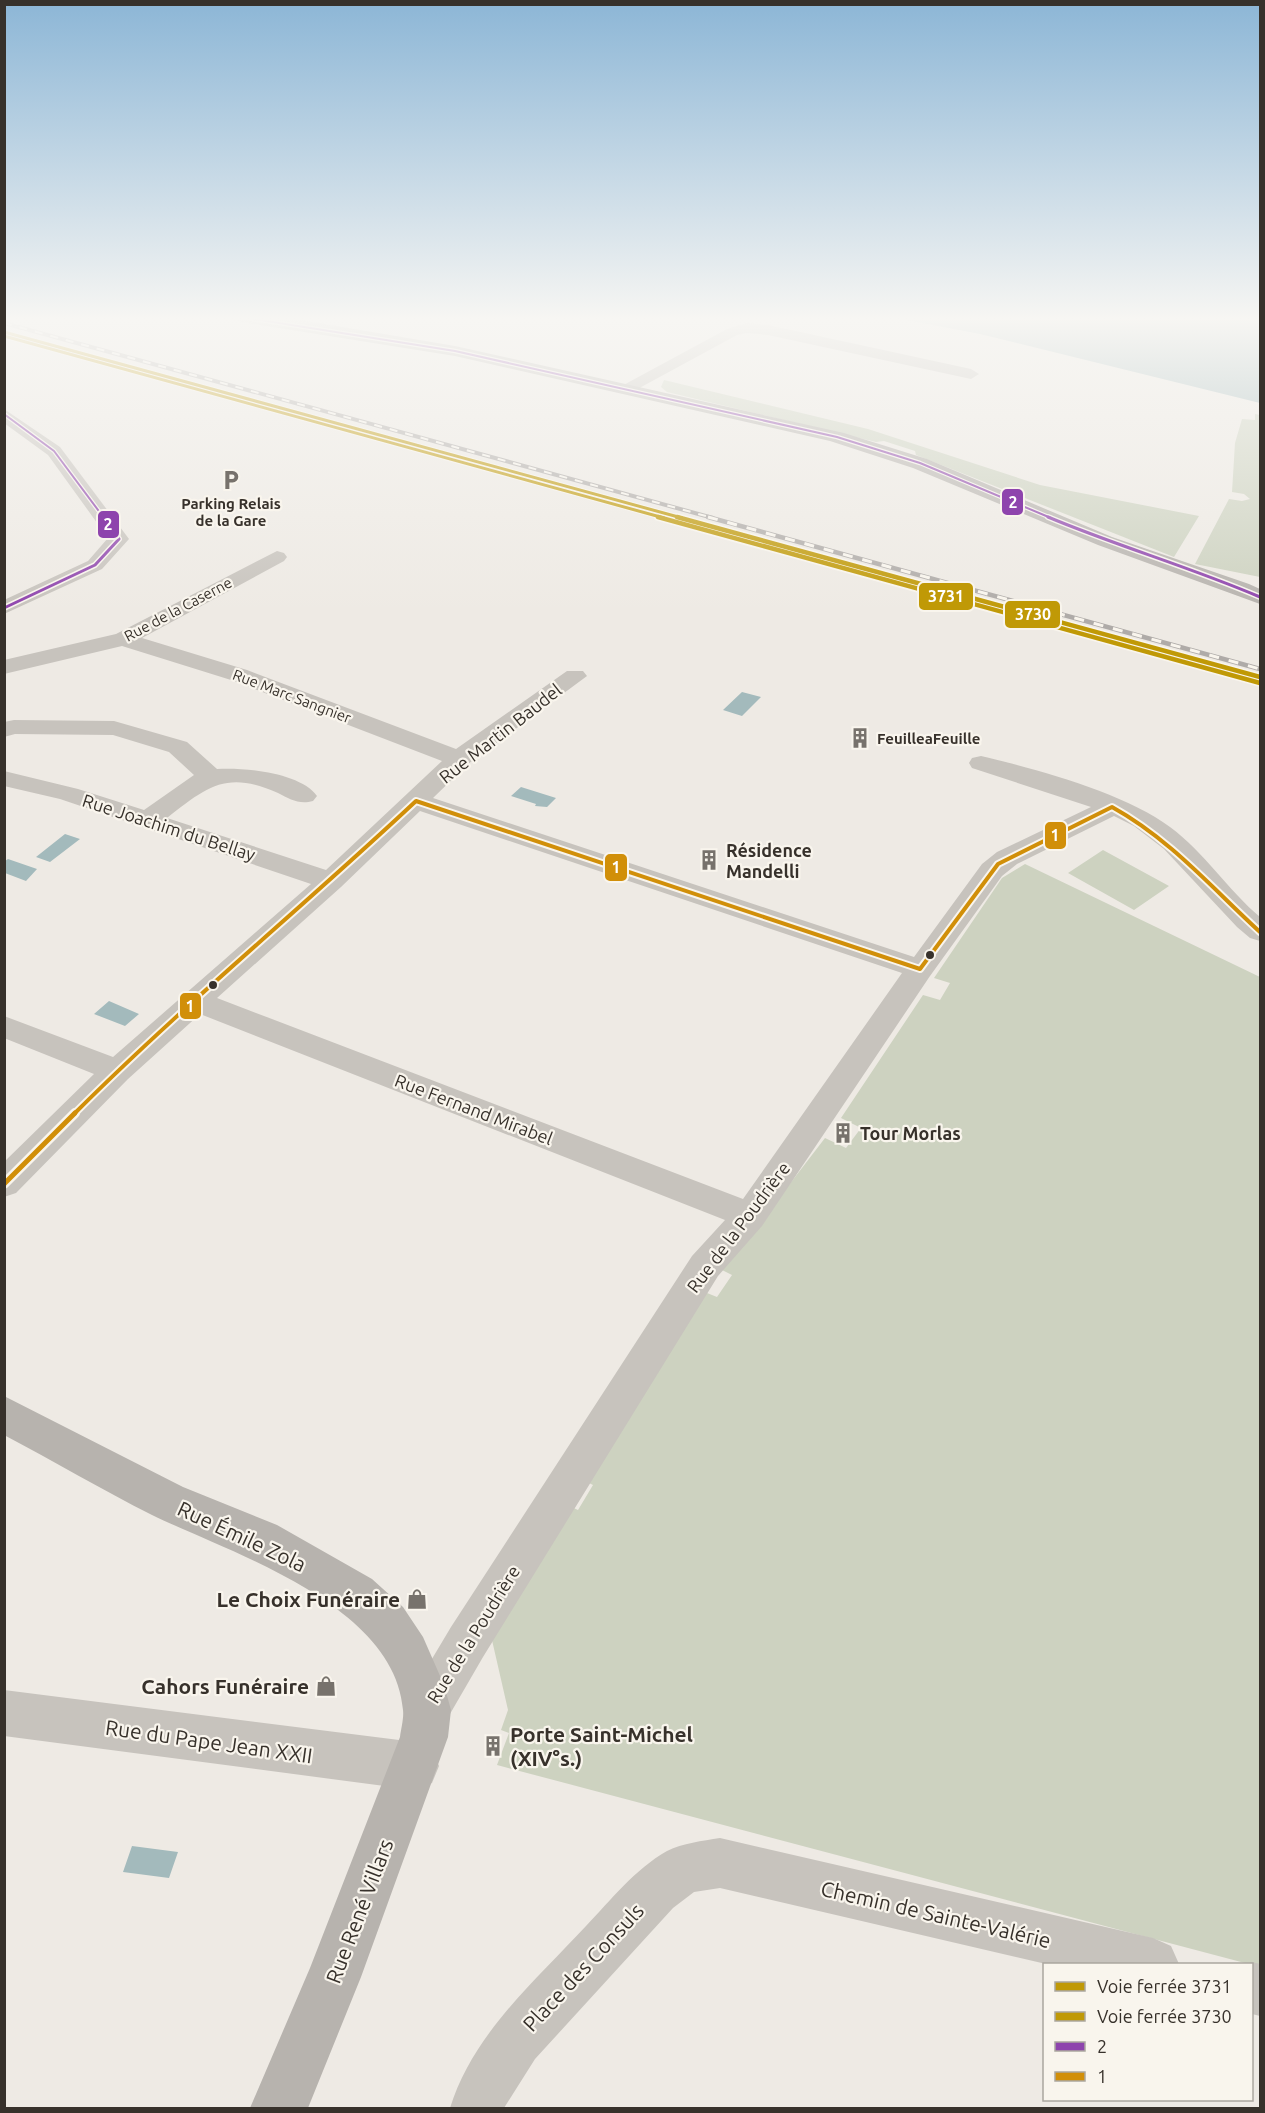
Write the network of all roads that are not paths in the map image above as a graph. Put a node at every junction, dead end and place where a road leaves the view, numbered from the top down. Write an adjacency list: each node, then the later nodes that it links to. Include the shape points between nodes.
1 (6, 416): 7 (street, via 54,451 119,539 95,565)
2 (741, 416): 4 (street, via 875,448 1132,552)
3 (277, 557): 8 (street, Rue de la Caserne)
4 (1224, 581): 5 (street); 6 (street)
5 (1260, 585)
6 (1260, 597)
7 (4, 608)
8 (123, 639): 9 (street, Rue de la Caserne); 12 (street, Rue Marc Sangnier, via 239,675)
9 (4, 667)
10 (575, 676): 12 (street, Rue Martin Baudel)
11 (4, 730): 14 (street, via 114,729 178,747)
12 (459, 759): 17 (street, Rue Martin Baudel)
13 (981, 763): 18 (street)
14 (211, 777): 16 (street, via 262,777); 19 (street)
15 (4, 778): 19 (street, Rue Joachim du Bellay)
16 (304, 796)
17 (416, 801): 20 (street, Rue Martin Baudel); 22 (street)
18 (1112, 807): 21 (street, via 1140,820 1172,843 1236,913); 22 (street, Rue de la Poudrière, via 998,864)
19 (149, 819): 20 (street, Rue Joachim du Bellay)
20 (331, 881): 23 (street, Rue Martin Baudel)
21 (1260, 932)
22 (920, 969): 27 (street, Rue de la Poudrière)
23 (197, 1002): 25 (street, Rue Martin Baudel); 27 (street, Rue Fernand Mirabel)
24 (4, 1026): 25 (street)
25 (117, 1071): 26 (street, Rue Martin Baudel)
26 (4, 1184)
27 (750, 1216): 29 (street, Rue de la Poudrière, via 705,1266)
28 (4, 1414): 29 (street, Rue Émile Zola, via 168,1501 261,1540 356,1594 387,1623 406,1653)
29 (427, 1710): 31 (street, Rue René Villars)
30 (4, 1713): 31 (street, Rue du Pape Jean XXII)
31 (415, 1766): 34 (street, Rue René Villars)
32 (720, 1863): 33 (street, Chemin de Sainte-Valérie); 35 (street, Place des Consuls, via 684,1869 655,1890 516,2040 490,2078)
33 (1145, 1963)
34 (279, 2109)
35 (477, 2109)

